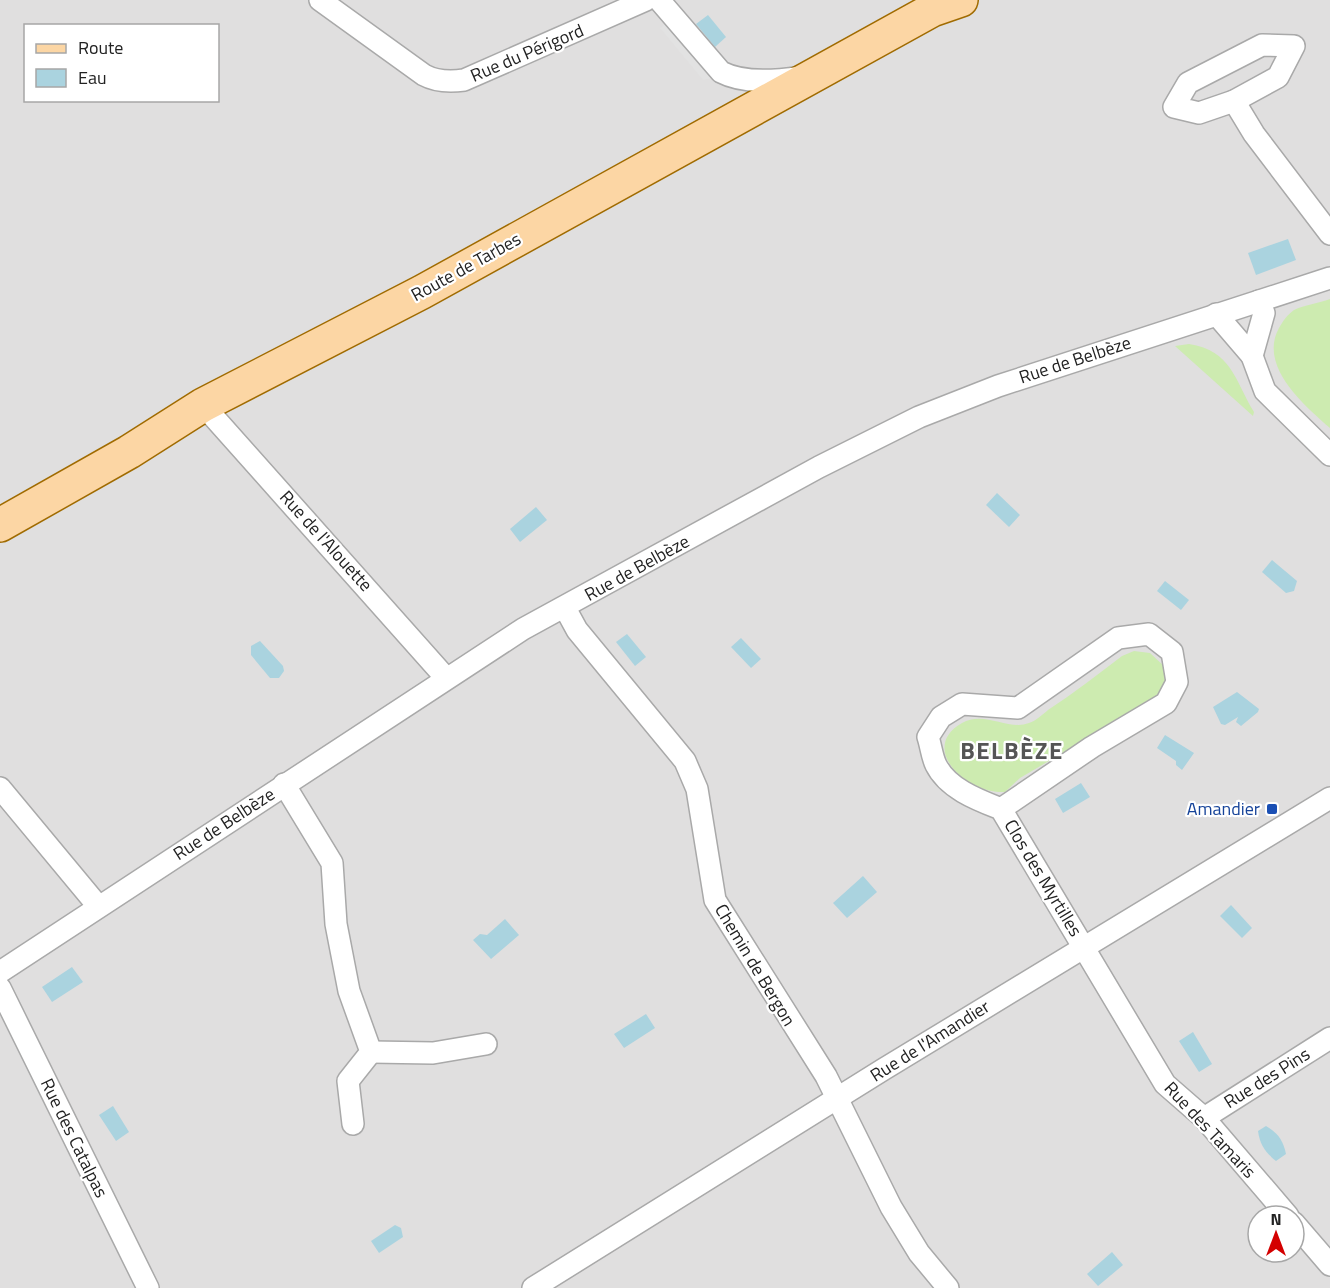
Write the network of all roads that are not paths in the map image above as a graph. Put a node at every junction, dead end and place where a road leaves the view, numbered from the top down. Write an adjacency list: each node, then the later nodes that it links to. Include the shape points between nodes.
1 (320, 0): 2 (street, Rue du Périgord, via 424,75 439,81 464,80)
2 (646, 0)
3 (659, 0): 5 (street, via 714,66 729,76 756,80)
4 (945, 3): 5 (main road, Route de Tarbes)
5 (816, 75): 12 (main road, Route de Tarbes, via 422,292)
6 (1234, 101): 6 (street, via 1278,77 1294,46 1262,45 1188,83 1174,106 1199,113); 7 (street, via 1254,134)
7 (1330, 234)
8 (1330, 278): 9 (street, Rue de Belbèze)
9 (1259, 301): 10 (street, Rue de Belbèze); 11 (street, via 1264,313)
10 (1216, 314): 11 (street); 15 (street, Rue de Belbèze, via 998,386 919,417 819,467)
11 (1252, 356): 13 (street, via 1265,391)
12 (203, 405): 14 (main road, Route de Tarbes); 16 (street, Rue de l'Alouette)
13 (1330, 455)
14 (0, 525)
15 (565, 608): 16 (street, Rue de Belbèze, via 523,629); 28 (street, Chemin de Bergon, via 577,630 685,761 697,789 715,900)
16 (446, 678): 17 (street, Rue de Belbèze)
17 (284, 784): 21 (street, Rue de Belbèze); 27 (street, via 332,863 336,924 349,991)
18 (0, 788): 21 (street)
19 (1330, 798): 22 (street, Rue de l'Amandier)
20 (1001, 809): 20 (street, Clos des Myrtilles, via 1166,703 1178,682 1172,652 1149,634 1118,638 1018,708 962,704 941,717 928,737 936,765 954,786); 22 (street, Clos des Myrtilles)
21 (98, 906): 23 (street, Rue de Belbèze)
22 (1084, 947): 28 (street, Rue de l'Amandier); 29 (street, Rue des Tamaris, via 1165,1084)
23 (0, 972)
24 (0, 988): 34 (street, Rue des Catalpas)
25 (1330, 1038): 29 (street, Rue des Pins)
26 (486, 1044): 27 (street, via 433,1053)
27 (371, 1052): 30 (street, via 348,1081)
28 (838, 1098): 35 (street, Rue de l'Amandier); 36 (street, Chemin de Bergon, via 891,1207 919,1253)
29 (1204, 1118): 31 (street, Rue des Tamaris)
30 (353, 1124)
31 (1278, 1204)
32 (1306, 1237): 33 (street)
33 (1330, 1265)
34 (148, 1288)
35 (533, 1288)
36 (948, 1288)

